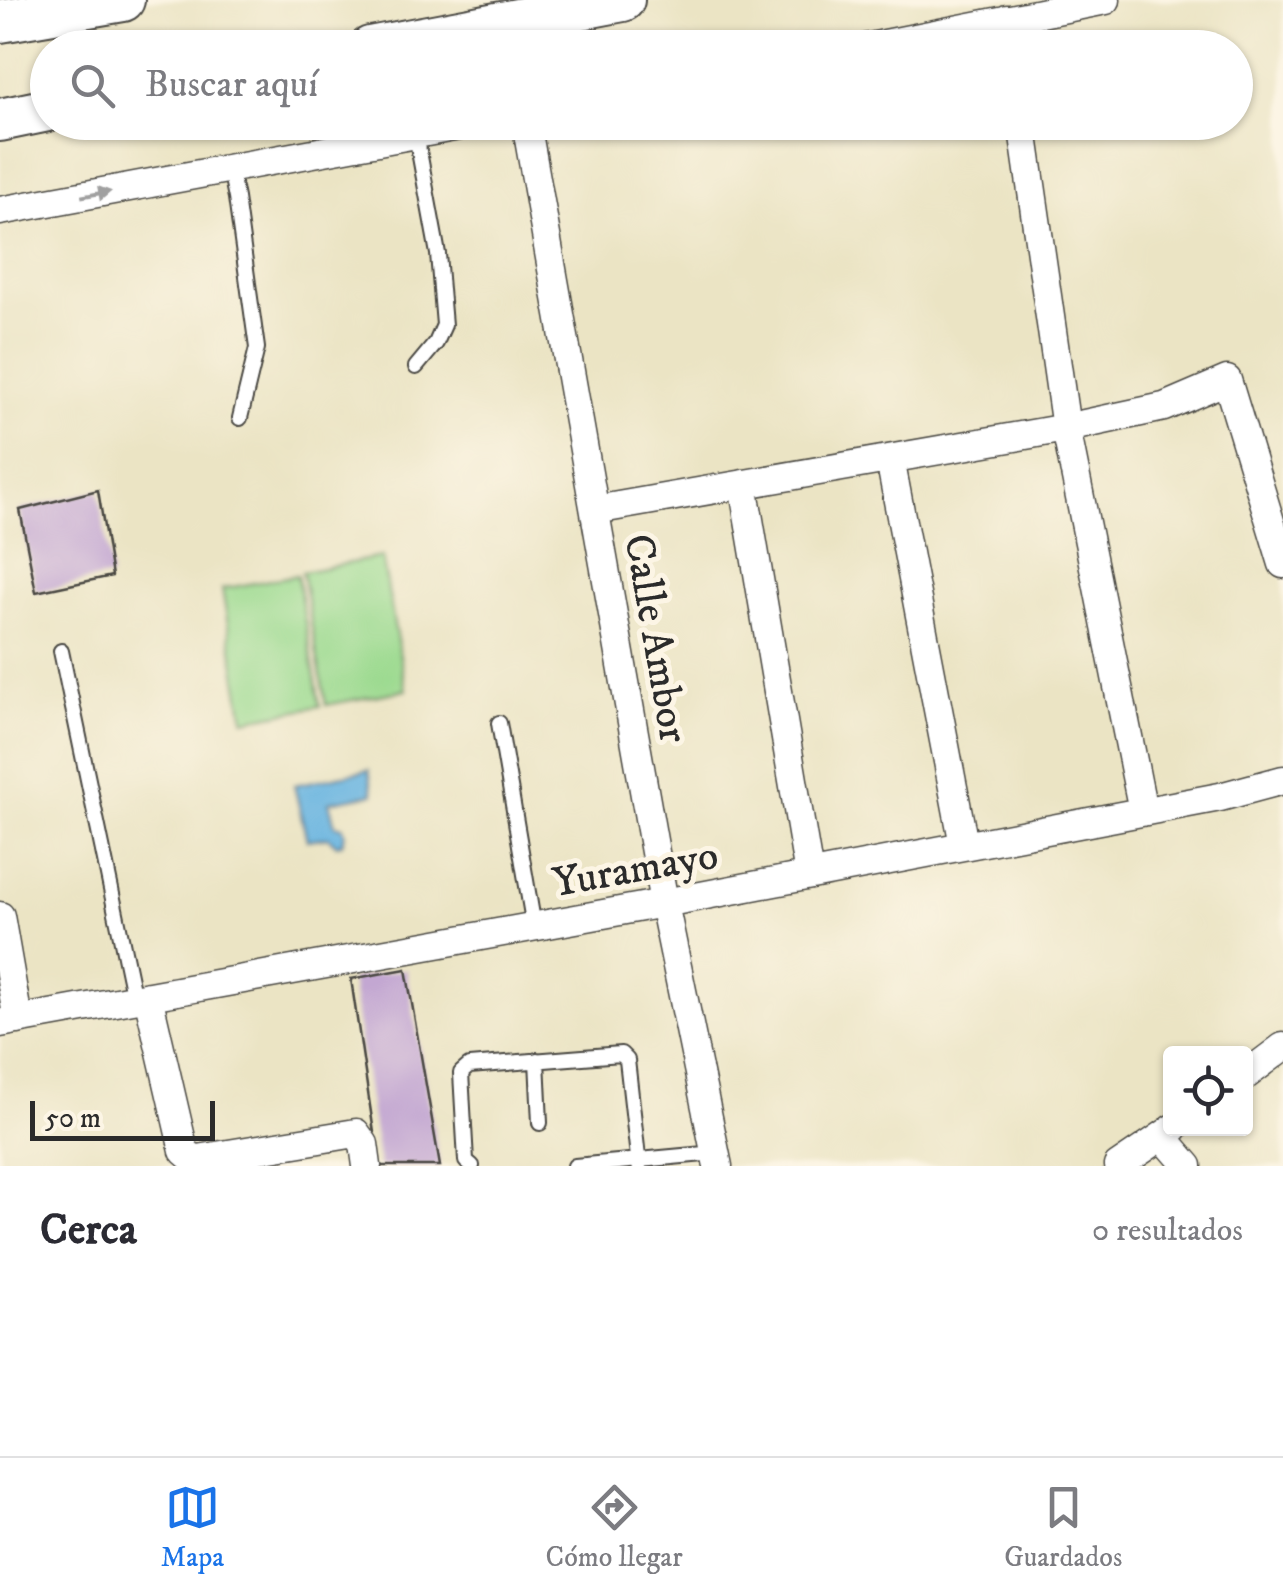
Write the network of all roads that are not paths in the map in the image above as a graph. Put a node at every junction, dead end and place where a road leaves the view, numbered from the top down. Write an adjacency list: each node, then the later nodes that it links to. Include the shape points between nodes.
1 (123, 0): 5 (main road)
2 (623, 0): 6 (main road)
3 (1106, 0): 4 (street)
4 (1008, 19): 7 (street); 8 (street)
5 (0, 22)
6 (522, 30)
7 (953, 30)
8 (1010, 30)
9 (30, 114): 10 (main road)
10 (0, 120)
11 (389, 140): 15 (street)
12 (417, 140): 17 (lane, via 444,325)
13 (529, 140): 22 (street, Calle Ambor)
14 (1025, 140): 19 (street)
15 (230, 169): 16 (street, one-way to 15); 18 (lane, via 257,348)
16 (0, 211)
17 (416, 367)
18 (240, 418)
19 (1066, 428): 20 (street); 23 (street, via 1164,406 1228,380); 27 (street)
20 (890, 459): 21 (street); 28 (street)
21 (742, 484): 22 (street); 29 (street)
22 (595, 510): 30 (street, Calle Ambor)
23 (1283, 564)
24 (61, 651): 33 (lane)
25 (499, 722): 32 (lane)
26 (1283, 780): 27 (street, Yuramayo)
27 (1143, 811): 28 (street, Yuramayo)
28 (964, 846): 29 (street, Yuramayo)
29 (809, 876): 30 (street, Yuramayo)
30 (664, 903): 32 (street, Yuramayo); 41 (street, Calle Ambor)
31 (0, 916): 34 (street)
32 (534, 927): 33 (street, Yuramayo)
33 (141, 998): 34 (street, Yuramayo); 43 (street, via 191,1157 356,1133)
34 (9, 1021)
35 (1283, 1047): 37 (street)
36 (536, 1060): 38 (lane); 42 (lane, via 621,1054 628,1060); 44 (lane, via 469,1066 461,1073 466,1161)
37 (1253, 1070)
38 (540, 1124)
39 (1163, 1136): 46 (street)
40 (1170, 1136): 47 (street)
41 (717, 1159): 42 (lane)
42 (638, 1163): 45 (lane)
43 (366, 1166)
44 (472, 1166)
45 (575, 1166)
46 (1118, 1166)
47 (1188, 1166)

